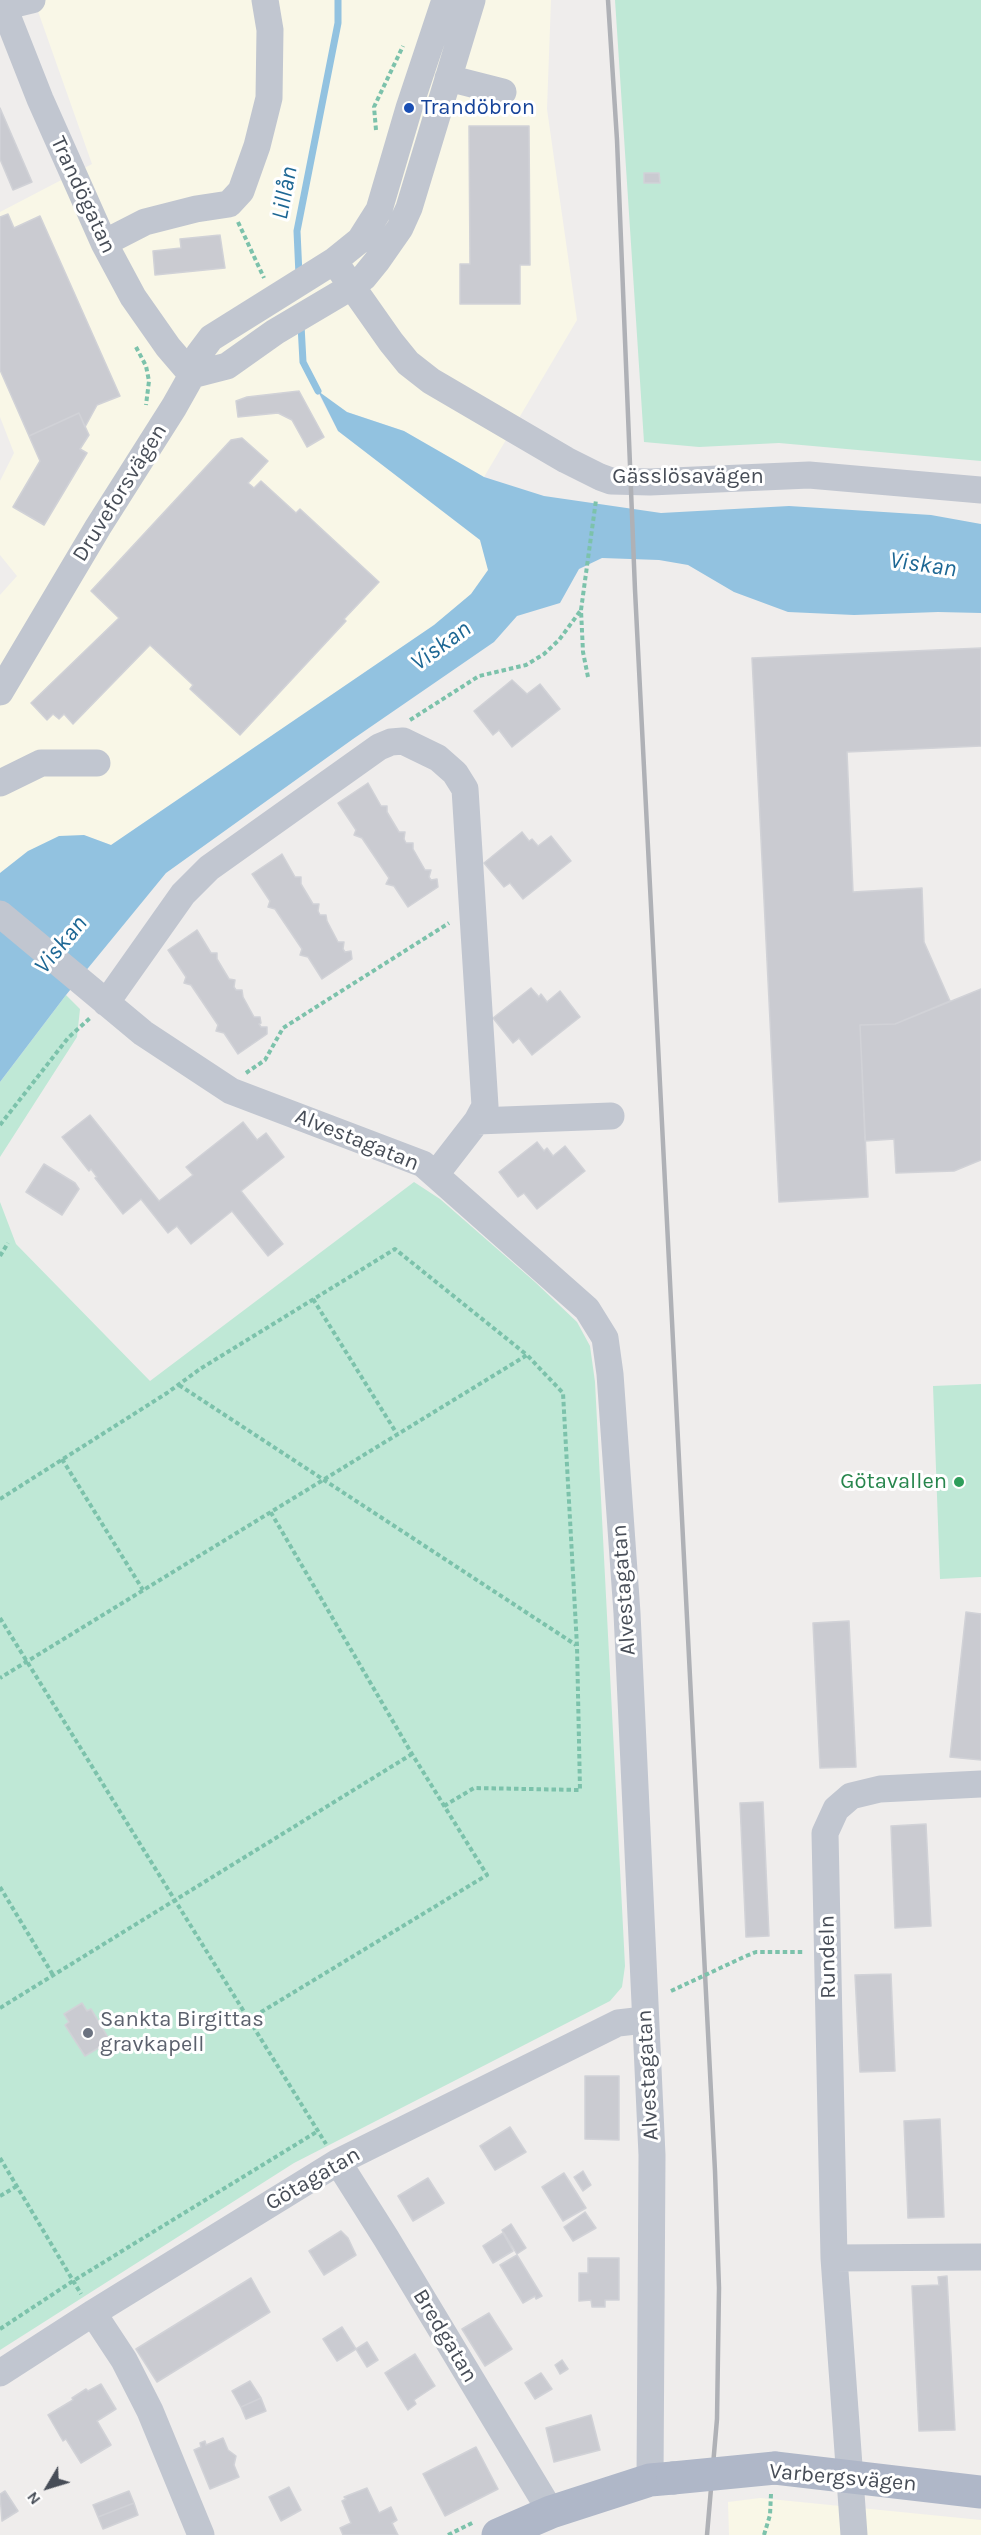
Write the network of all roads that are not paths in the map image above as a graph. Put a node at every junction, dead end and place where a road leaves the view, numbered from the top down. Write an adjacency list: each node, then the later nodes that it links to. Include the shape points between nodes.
1 (32, 0): 5 (street)
2 (265, 0): 8 (street, via 270,30 268,98 242,191 229,204 196,208 145,222)
3 (445, 0): 9 (street, via 380,210 360,240)
4 (472, 0): 6 (street)
5 (2, 4): 8 (street, Trandögatan)
6 (448, 78): 7 (street); 10 (street, via 400,228 364,277)
7 (503, 92)
8 (104, 243): 11 (street, Trandögatan, via 133,297)
9 (324, 268): 10 (street, Gässlösavägen); 11 (street, Druveforsvägen, via 210,338)
10 (351, 287): 11 (street, via 227,366); 12 (street, Gässlösavägen, via 402,356 431,381 566,460 611,481 809,475)
11 (192, 375): 13 (street, Druveforsvägen)
12 (981, 490)
13 (0, 692)
14 (97, 763): 15 (street, via 41,763)
15 (0, 783)
16 (0, 914): 17 (street, Alvestagatan)
17 (106, 1003): 19 (street, via 183,894 210,868 380,747 403,741 438,758 465,789 485,1106); 20 (street, Alvestagatan, via 143,1033 231,1091 404,1156)
18 (611, 1116): 19 (street)
19 (477, 1121): 20 (street)
20 (436, 1174): 22 (street, Alvestagatan, via 587,1308 605,1338 627,1613)
21 (981, 1784): 25 (street, Rundeln, via 880,1789 851,1796 836,1809 825,1833)
22 (645, 2020): 23 (street, Götagatan, via 618,2023); 29 (street, Alvestagatan)
23 (338, 2162): 26 (street, Götagatan); 31 (street, Bredgatan)
24 (981, 2257): 25 (street)
25 (834, 2258): 28 (street, Rundeln)
26 (93, 2313): 27 (street, Götagatan); 32 (street, via 124,2360 150,2411)
27 (0, 2373)
28 (849, 2477): 29 (main road, Varbergsvägen, bridge, via 775,2468); 30 (main road, Varbergsvägen); 34 (street, Rundeln)
29 (661, 2479): 31 (main road, Varbergsvägen)
30 (981, 2492)
31 (551, 2512): 33 (main road, Varbergsvägen)
32 (201, 2535)
33 (498, 2535)
34 (854, 2535)

